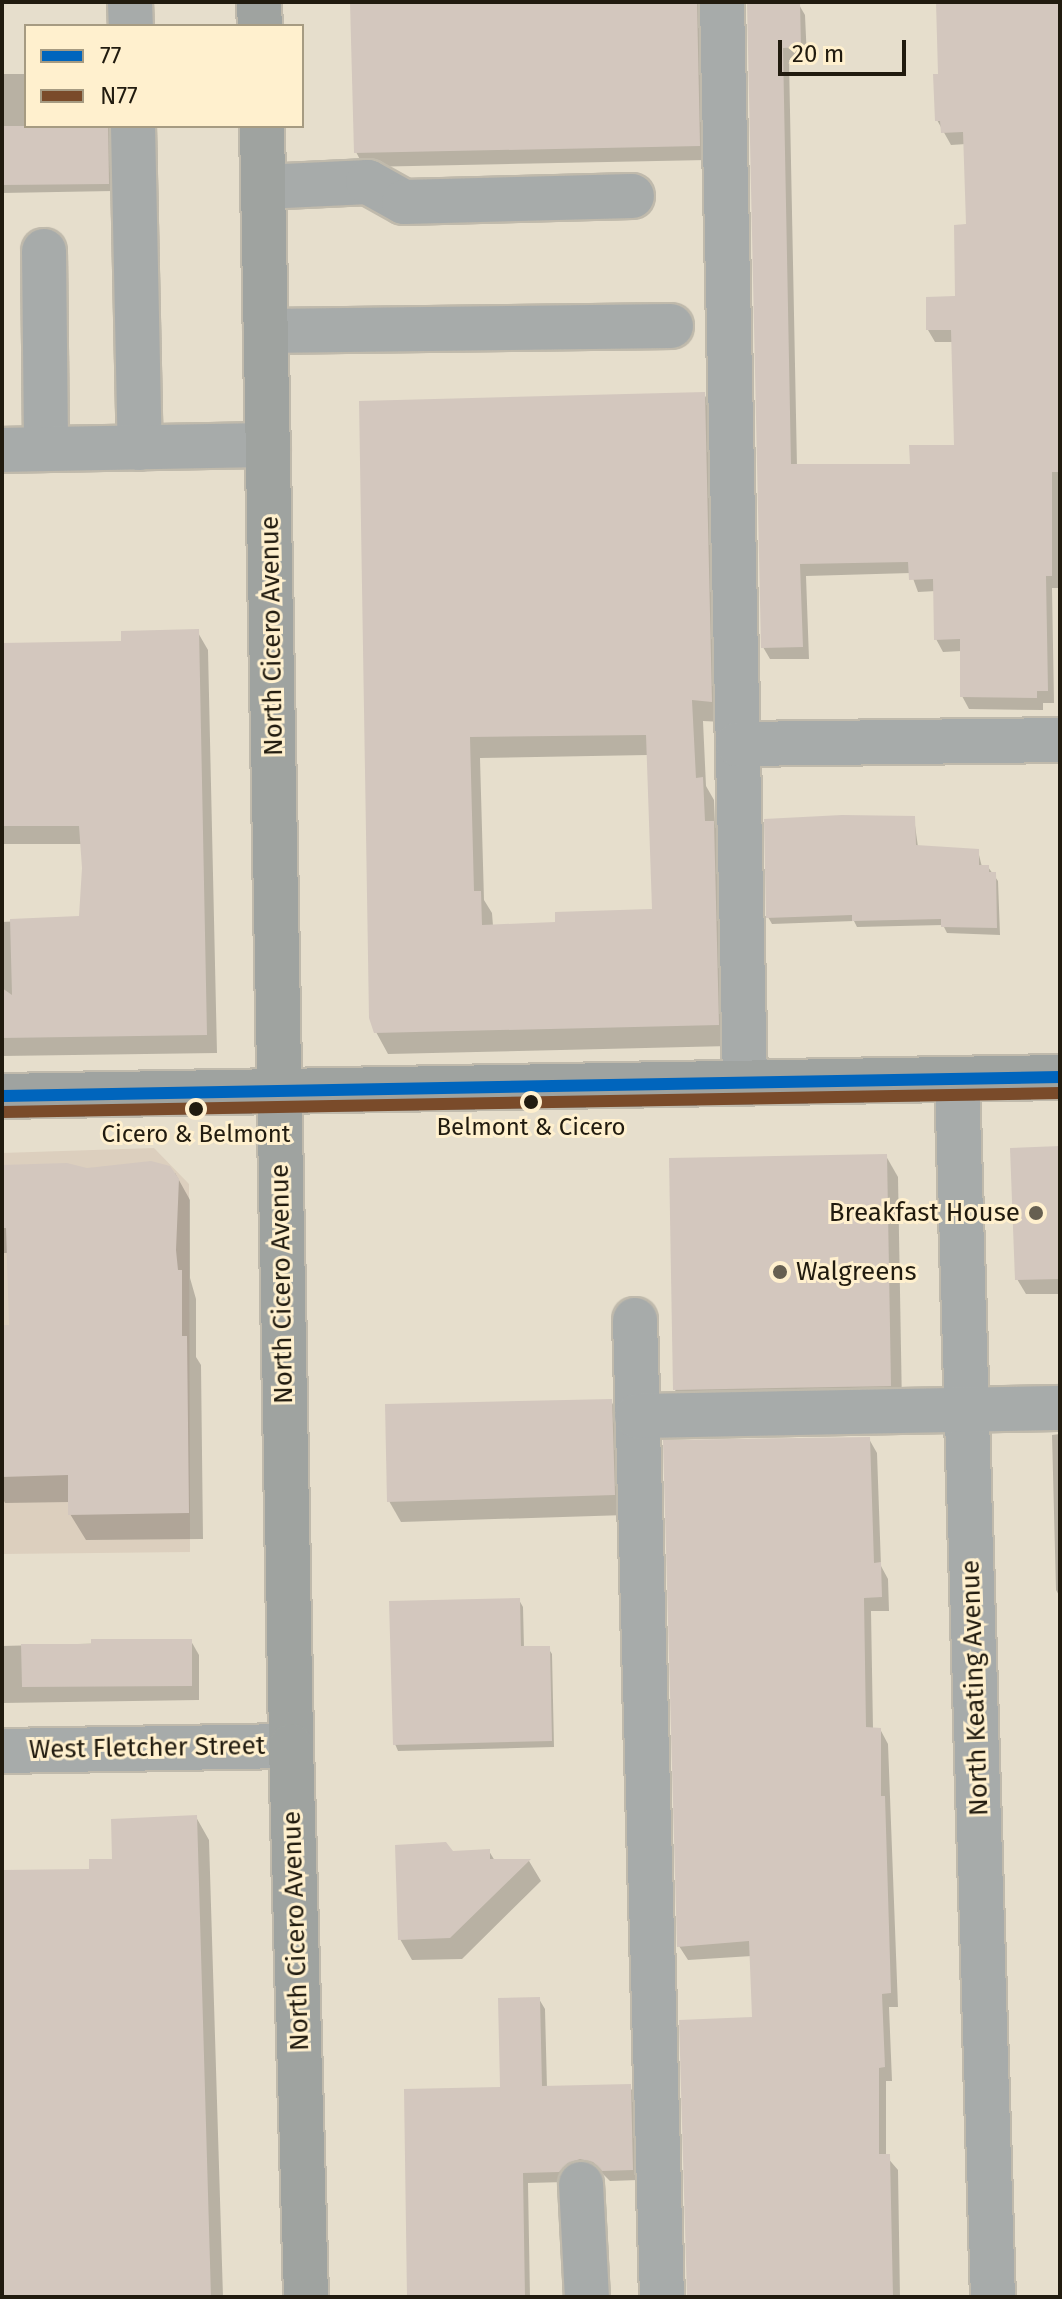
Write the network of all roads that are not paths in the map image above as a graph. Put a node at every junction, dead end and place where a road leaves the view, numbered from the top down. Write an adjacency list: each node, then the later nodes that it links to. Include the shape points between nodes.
1 (130, 2): 4 (street)
2 (259, 2): 5 (main road)
3 (722, 2): 18 (street)
4 (131, 24)
5 (260, 24)
6 (133, 128): 14 (street)
7 (262, 128): 8 (main road, North Cicero Avenue)
8 (263, 187): 9 (street, via 368,182 404,202); 12 (main road, North Cicero Avenue)
9 (632, 196)
10 (44, 251): 15 (street)
11 (671, 326): 12 (street)
12 (266, 331): 13 (main road, North Cicero Avenue)
13 (268, 445): 14 (street); 22 (main road, North Cicero Avenue)
14 (140, 448): 15 (street)
15 (46, 449): 16 (street)
16 (2, 450)
17 (1060, 740): 18 (street)
18 (738, 744): 21 (street)
19 (1060, 1077): 20 (main road)
20 (957, 1079): 21 (main road); 26 (street, North Keating Avenue)
21 (745, 1083): 22 (main road)
22 (278, 1090): 23 (main road); 28 (main road, North Cicero Avenue)
23 (2, 1096)
24 (635, 1320): 27 (street)
25 (1060, 1408): 26 (street)
26 (967, 1411): 27 (street); 34 (street, North Keating Avenue)
27 (637, 1416): 33 (street)
28 (291, 1746): 29 (street, West Fletcher Street); 31 (main road, North Cicero Avenue)
29 (2, 1751)
30 (581, 2184): 32 (street)
31 (306, 2297)
32 (587, 2297)
33 (662, 2297)
34 (993, 2297)

